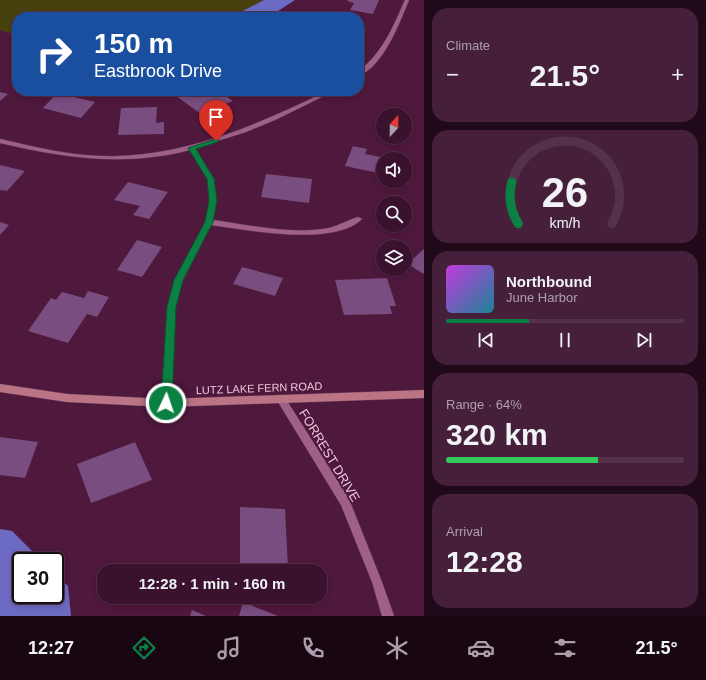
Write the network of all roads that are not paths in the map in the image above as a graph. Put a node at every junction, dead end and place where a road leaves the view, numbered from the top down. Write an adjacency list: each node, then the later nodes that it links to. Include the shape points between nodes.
1 (407, 0): 2 (street, via 389,43)
2 (364, 71)
3 (320, 96): 5 (street, via 240,133)
4 (0, 141): 5 (street, via 43,152 88,157 137,157)
5 (192, 148): 7 (street, via 211,179 213,200)
6 (358, 219): 7 (street, via 342,227 316,232)
7 (209, 222): 11 (street, via 178,280 171,307)
8 (0, 388): 11 (main road, LUTZ LAKE FERN ROAD, via 67,398)
9 (424, 394): 10 (main road, LUTZ LAKE FERN ROAD)
10 (281, 399): 11 (main road, LUTZ LAKE FERN ROAD); 12 (street, FORREST DRIVE, via 345,502)
11 (166, 403)
12 (388, 616)

